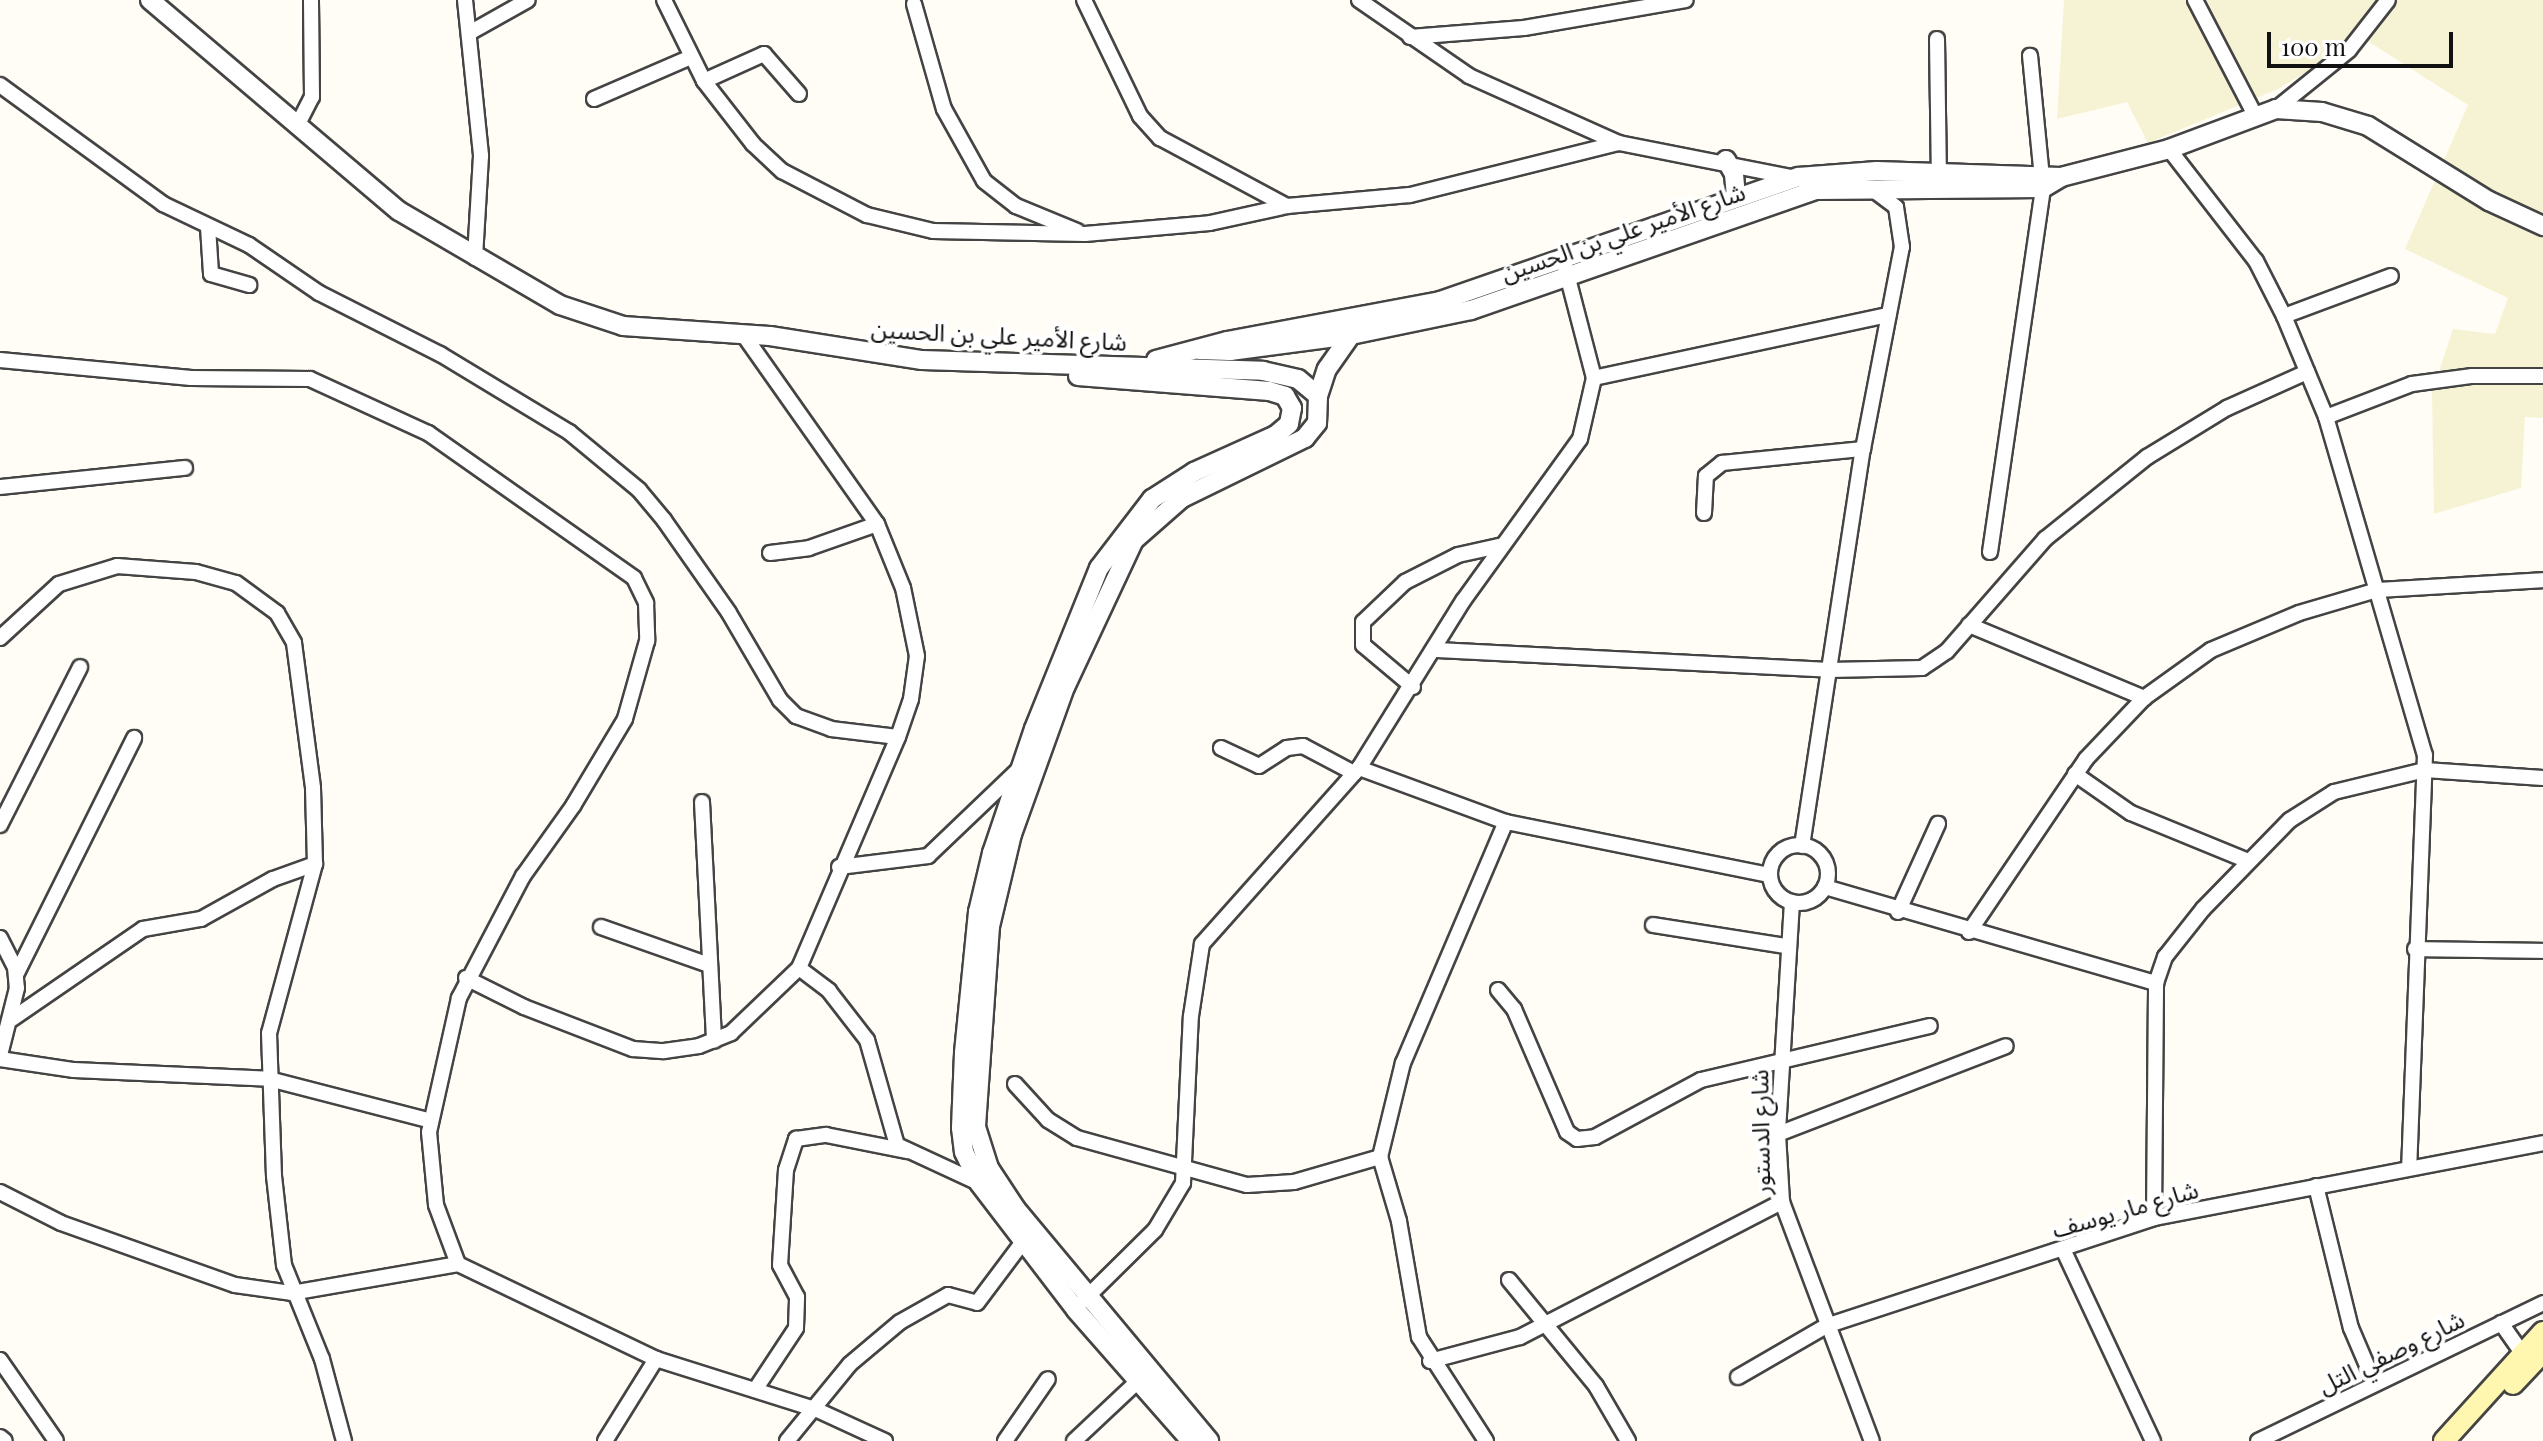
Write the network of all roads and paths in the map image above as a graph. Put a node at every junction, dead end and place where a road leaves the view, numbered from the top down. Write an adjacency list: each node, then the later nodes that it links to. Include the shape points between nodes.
1 (150, 0): 13 (street, شارع الأمير علي بن الحسين)
2 (162, 0): 13 (street)
3 (311, 0): 25 (street, via 312,97)
4 (465, 0): 14 (street)
5 (528, 0): 14 (street)
6 (664, 0): 18 (street)
7 (1084, 0): 35 (street, via 1140,116 1160,138)
8 (1359, 0): 15 (street)
9 (1686, 0): 15 (street, via 1524,28)
10 (2195, 0): 24 (street)
11 (2388, 0): 23 (street, via 2349,50)
12 (914, 4): 38 (street, via 944,109 984,181 1016,206)
13 (173, 18): 25 (street, شارع الأمير علي بن الحسين)
14 (471, 32): 39 (street, via 481,156)
15 (1410, 37): 26 (street, via 1523,103)
16 (1937, 39): 29 (street)
17 (2030, 56): 31 (street)
18 (691, 57): 19 (street); 22 (street)
19 (704, 81): 21 (street, via 764,54); 38 (street, via 753,144 782,171 867,215 933,231)
20 (0, 85): 37 (street, via 163,204)
21 (799, 94)
22 (594, 99)
23 (2276, 109): 24 (street, شارع الأمير علي بن الحسين); 36 (street, شارع الأمير علي بن الحسين, via 2322,112 2368,126 2516,216)
24 (2256, 117): 27 (street, شارع الأمير علي بن الحسين)
25 (297, 126): 39 (street, شارع الأمير علي بن الحسين, via 399,211)
26 (1619, 143): 28 (street); 35 (street, via 1410,195)
27 (2169, 149): 31 (street, شارع الأمير علي بن الحسين); 44 (street, via 2256,261)
28 (1726, 160): 30 (street); 34 (street, via 1734,174)
29 (1939, 174): 30 (street, شارع الأمير علي بن الحسين, via 1835,171); 31 (street, شارع الأمير علي بن الحسين)
30 (1798, 177): 33 (street); 34 (street, شارع الأمير علي بن الحسين)
31 (2042, 180): 32 (street, شارع الأمير علي بن الحسين); 61 (street)
32 (1868, 187): 33 (street, شارع الأمير علي بن الحسين); 43 (street, via 1896,207 1903,234)
33 (1816, 190): 40 (street, شارع الأمير علي بن الحسين)
34 (1736, 197): 40 (street, شارع الأمير علي بن الحسين)
35 (1287, 206): 38 (street, via 1210,223)
36 (2543, 226)
37 (208, 227): 42 (street, via 209,270 217,278); 73 (street, via 249,245 319,293 440,354 569,432 639,490 664,520 729,613 780,700 796,716 831,729)
38 (1085, 234)
39 (475, 258): 46 (street, شارع الأمير علي بن الحسين, via 560,305 623,326)
40 (1566, 268): 45 (street, شارع الأمير علي بن الحسين, via 1471,310); 47 (street, شارع الأمير علي بن الحسين, via 1440,301); 52 (street)
41 (2391, 276): 44 (street)
42 (249, 285)
43 (1888, 315): 52 (street); 55 (street)
44 (2284, 316): 50 (street)
45 (1351, 335): 47 (street, شارع الأمير علي بن الحسين, via 1230,351); 53 (street, via 1327,369)
46 (746, 337): 49 (street, شارع الأمير علي بن الحسين, via 770,336 922,360); 59 (street)
47 (1199, 350): 49 (street, شارع الأمير علي بن الحسين)
48 (0, 360): 103 (street, via 191,378 310,379 428,433 634,578 646,603 647,641 625,719 523,876)
49 (1140, 372): 53 (street, via 1287,375); 72 (street, via 1269,391 1285,396 1292,416 1276,435 1194,472 1131,520 1078,613)
50 (2307, 372): 54 (street); 65 (street, via 2227,408 2147,457 2045,539)
51 (2543, 376): 54 (street, via 2472,376 2412,384)
52 (1594, 378): 60 (street, via 1580,439)
53 (1318, 396): 72 (street, via 1317,423 1305,438 1182,498 1134,540)
54 (2326, 417): 64 (street)
55 (1863, 449): 58 (street, via 1722,463 1706,476); 69 (street)
56 (185, 468): 57 (street)
57 (0, 487)
58 (1704, 513)
59 (877, 524): 62 (street, via 809,548); 73 (street, via 903,588 917,656)
60 (1503, 545): 67 (street); 70 (street, via 1458,555 1405,582 1363,622 1363,645)
61 (1990, 552)
62 (770, 553)
63 (2543, 580): 64 (street)
64 (2377, 590): 71 (street, via 2211,650); 77 (street)
65 (1969, 625): 69 (street, via 1935,662 1922,668); 71 (street)
66 (0, 638): 87 (street, via 46,594 93,570 163,567 218,577 253,592 277,613 298,658)
67 (1437, 650): 69 (street); 70 (street)
68 (80, 667): 84 (street)
69 (1829, 670): 85 (street)
70 (1413, 687): 78 (street)
71 (2144, 698): 79 (street)
72 (1040, 731): 76 (street); 131 (street, via 990,926 976,1127 989,1168)
73 (898, 737): 88 (street)
74 (134, 738): 102 (street)
75 (1221, 748): 78 (street, via 1259,766 1287,748 1303,746)
76 (1018, 770): 88 (street, via 928,856); 121 (street, via 978,912 964,1053 961,1128 964,1152)
77 (2425, 770): 80 (street); 86 (street, via 2334,792 2290,820); 98 (street)
78 (1357, 771): 82 (street); 120 (street, via 1202,944 1191,1016)
79 (2075, 774): 86 (street, via 2131,813); 95 (street)
80 (2543, 778)
81 (702, 802): 100 (street)
82 (1506, 822): 89 (street); 118 (street, via 1403,1063)
83 (1938, 824): 92 (street)
84 (0, 825)
85 (1802, 846): 89 (street, via 1779,853); 90 (street, via 1825,860)
86 (2248, 861): 104 (street, via 2175,943)
87 (315, 864): 106 (street, via 273,879 201,919 143,929); 112 (street, via 272,1013)
88 (839, 867): 101 (street)
89 (1770, 875): 91 (street, via 1781,897)
90 (1825, 887): 91 (street, via 1812,900); 92 (street)
91 (1792, 902): 97 (street, شارع الدستور)
92 (1898, 912): 95 (street)
93 (1653, 925): 97 (street)
94 (601, 927): 100 (street)
95 (1969, 932): 104 (street)
96 (0, 938): 102 (street)
97 (1786, 946): 111 (street, شارع الدستور)
98 (2415, 949): 99 (street); 119 (street)
99 (2543, 951)
100 (709, 965): 108 (street)
101 (799, 968): 108 (street, via 745,1024); 117 (street, via 829,991 867,1040 876,1057 887,1121 897,1145)
102 (16, 975): 106 (street)
103 (466, 978): 108 (street, via 633,1049 681,1050); 114 (street)
104 (2156, 983): 125 (street)
105 (1498, 990): 111 (street, via 1514,1009 1567,1132 1577,1139 1595,1137 1701,1080)
106 (12, 1019): 110 (street)
107 (1930, 1026): 111 (street)
108 (714, 1041)
109 (2006, 1046): 115 (street)
110 (0, 1057): 112 (street, via 74,1070)
111 (1781, 1059): 115 (street, شارع الدستور)
112 (269, 1079): 114 (street); 130 (street, via 284,1265)
113 (1015, 1084): 120 (street, via 1062,1131)
114 (431, 1121): 128 (street, via 432,1185)
115 (1778, 1134): 124 (street, شارع الدستور)
116 (2543, 1143): 119 (street, شارع مار يوسف)
117 (907, 1151): 121 (street); 145 (street, via 826,1135 796,1139 786,1170 780,1265 797,1297 796,1328)
118 (1380, 1157): 120 (street, via 1270,1186); 140 (street, via 1405,1247 1416,1326)
119 (2409, 1167): 122 (street, شارع مار يوسف)
120 (1183, 1168): 131 (street, via 1180,1193 1164,1219)
121 (979, 1183): 126 (street)
122 (2316, 1186): 125 (street, شارع مار يوسف); 144 (street, via 2351,1328)
123 (0, 1192): 130 (street, via 61,1223 235,1285)
124 (1782, 1202): 134 (street); 135 (street, شارع الدستور)
125 (2154, 1218): 127 (street, شارع مار يوسف)
126 (1022, 1243): 131 (street); 146 (street, via 984,1298 977,1303 948,1295 900,1322 850,1364)
127 (2063, 1249): 135 (street, شارع مار يوسف); 161 (street)
128 (458, 1264): 130 (street); 138 (street)
129 (1509, 1280): 134 (street)
130 (292, 1293): 150 (street, via 322,1359)
131 (1082, 1303): 143 (street); 157 (street)
132 (2543, 1303): 133 (street, شارع وصفي التل)
133 (2501, 1323): 137 (street); 144 (street, شارع وصفي التل)
134 (1546, 1325): 140 (street); 159 (street, via 1596,1386)
135 (1826, 1326): 141 (street, شارع مار يوسف); 160 (street, شارع الدستور)
136 (2543, 1332): 137 (main road)
137 (2533, 1352): 163 (main road); 164 (main road)
138 (656, 1359): 145 (street); 151 (street)
139 (0, 1360): 149 (street)
140 (1430, 1361): 158 (street)
141 (1738, 1377)
142 (1048, 1379): 154 (street)
143 (1139, 1380): 155 (street); 156 (street)
144 (2374, 1382): 162 (street, شارع وصفي التل)
145 (755, 1390): 146 (street)
146 (815, 1409): 152 (street); 153 (street)
147 (0, 1437): 148 (street)
148 (5, 1441)
149 (56, 1441)
150 (344, 1441)
151 (605, 1441)
152 (787, 1441)
153 (885, 1441)
154 (1005, 1441)
155 (1074, 1441)
156 (1191, 1441)
157 (1209, 1441)
158 (1486, 1441)
159 (1628, 1441)
160 (1872, 1441)
161 (2153, 1441)
162 (2258, 1441)
163 (2444, 1441)
164 (2462, 1441)

